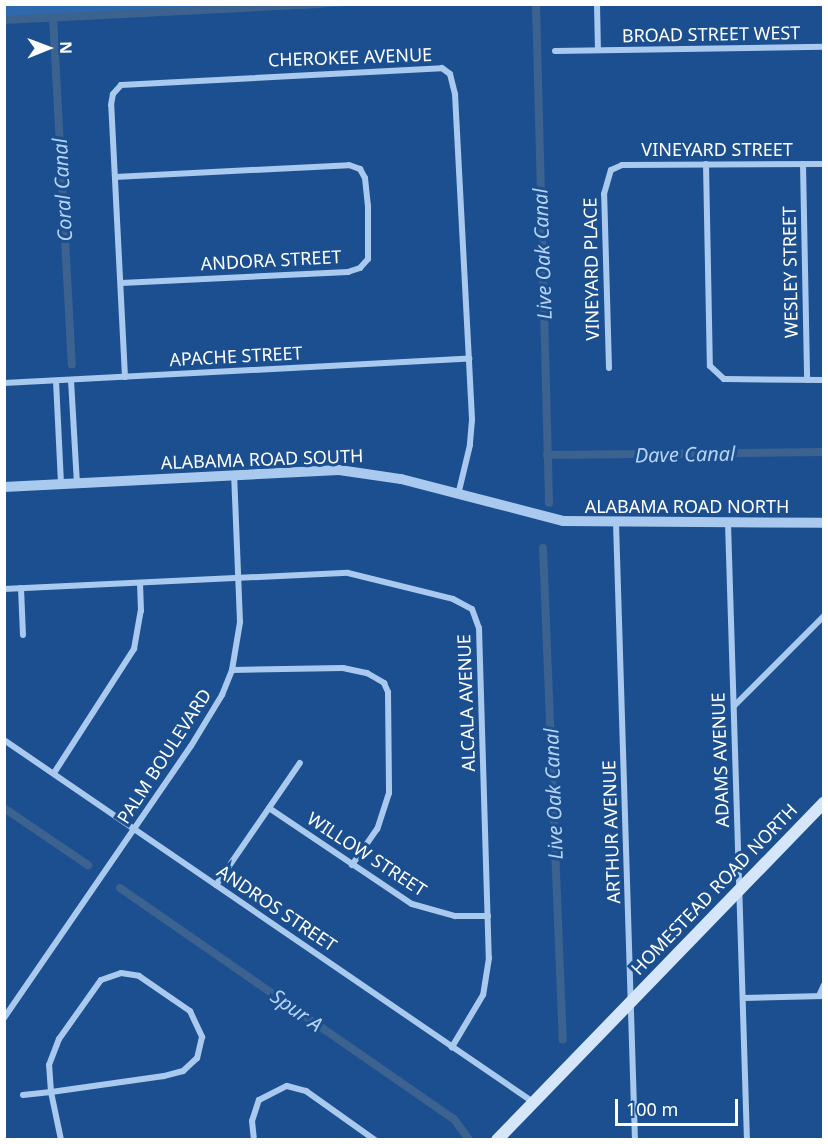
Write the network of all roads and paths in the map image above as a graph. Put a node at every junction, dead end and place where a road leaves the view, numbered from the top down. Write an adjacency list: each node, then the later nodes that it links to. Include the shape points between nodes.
1 (597, 4): 3 (street, BROAD STREET WEST)
2 (824, 47): 3 (street, BROAD STREET WEST)
3 (598, 50): 4 (street, BROAD STREET WEST)
4 (555, 51)
5 (706, 164): 6 (street, VINEYARD STREET); 8 (street, VINEYARD STREET, via 622,165); 15 (street, via 712,368 724,379)
6 (803, 164): 7 (street, VINEYARD STREET); 15 (street, WESLEY STREET)
7 (824, 164)
8 (611, 170): 12 (street, VINEYARD PLACE, via 604,194)
9 (115, 177): 10 (street, CHEROKEE AVENUE); 10 (street, ANDORA STREET, via 349,165 360,169 365,178 368,216 368,259 360,268 348,272); 11 (street, CHEROKEE AVENUE, via 111,105 113,94 121,85 442,68 450,74 455,94)
10 (121, 283): 13 (street, CHEROKEE AVENUE)
11 (469, 359): 13 (street, APACHE STREET); 23 (street, CHEROKEE AVENUE, via 472,432)
12 (609, 368)
13 (125, 377): 14 (street, APACHE STREET)
14 (71, 380): 17 (street, APACHE STREET); 20 (street)
15 (807, 380): 16 (street)
16 (824, 380)
17 (56, 381): 18 (street, APACHE STREET); 21 (street)
18 (4, 383)
19 (234, 475): 20 (street, ALABAMA ROAD SOUTH); 23 (street, ALABAMA ROAD SOUTH, via 357,471); 28 (street, PALM BOULEVARD)
20 (77, 483): 21 (street, ALABAMA ROAD SOUTH)
21 (61, 484): 22 (street, ALABAMA ROAD SOUTH)
22 (4, 487)
23 (458, 495): 24 (street, ALABAMA ROAD SOUTH)
24 (551, 519): 25 (street, ALABAMA ROAD NORTH)
25 (616, 523): 26 (street, ALABAMA ROAD NORTH); 49 (street, ARTHUR AVENUE)
26 (728, 523): 27 (street, ALABAMA ROAD NORTH); 35 (street, ADAMS AVENUE)
27 (824, 523)
28 (239, 577): 29 (street, ALCALA AVENUE); 34 (street, PALM BOULEVARD, via 240,622); 45 (street, ALCALA AVENUE, via 348,573 453,599 472,609 479,628)
29 (140, 583): 30 (street, ALCALA AVENUE); 38 (street, via 141,611 134,649)
30 (21, 588): 31 (street, ALCALA AVENUE); 33 (street)
31 (4, 589)
32 (824, 616): 35 (street)
33 (23, 635)
34 (232, 670): 41 (street, PALM BOULEVARD, via 208,722); 42 (street, via 343,668 367,673 384,683 388,692 389,793 377,829)
35 (734, 706): 44 (street, ADAMS AVENUE)
36 (4, 740): 38 (street, ANDROS STREET)
37 (300, 763): 40 (street)
38 (54, 773): 41 (street, ANDROS STREET)
39 (824, 803): 44 (main road, HOMESTEAD ROAD NORTH)
40 (269, 808): 42 (street, WILLOW STREET); 43 (street)
41 (134, 828): 43 (street, ANDROS STREET); 50 (street, PALM BOULEVARD)
42 (352, 865): 45 (street, WILLOW STREET, via 424,909 455,916)
43 (216, 885): 51 (street, ANDROS STREET)
44 (740, 888): 48 (street, ADAMS AVENUE); 49 (main road, HOMESTEAD ROAD NORTH)
45 (488, 916): 51 (street, ALCALA AVENUE, via 486,985 471,1020)
46 (824, 985): 47 (street)
47 (821, 996): 48 (street)
48 (743, 998): 60 (street, ADAMS AVENUE)
49 (631, 1001): 54 (main road, HOMESTEAD ROAD NORTH); 59 (street, ARTHUR AVENUE)
50 (4, 1018)
51 (452, 1047): 54 (street, ANDROS STREET)
52 (51, 1092): 52 (street, via 50,1065 59,1039 92,990 112,974 139,976 184,1005 197,1019 201,1046 183,1071); 53 (street); 55 (street)
53 (23, 1095)
54 (533, 1102): 58 (main road, HOMESTEAD ROAD NORTH)
55 (61, 1140)
56 (254, 1140): 57 (street, via 252,1120 259,1100 287,1086 306,1090)
57 (375, 1140)
58 (497, 1140)
59 (635, 1140)
60 (747, 1140)

